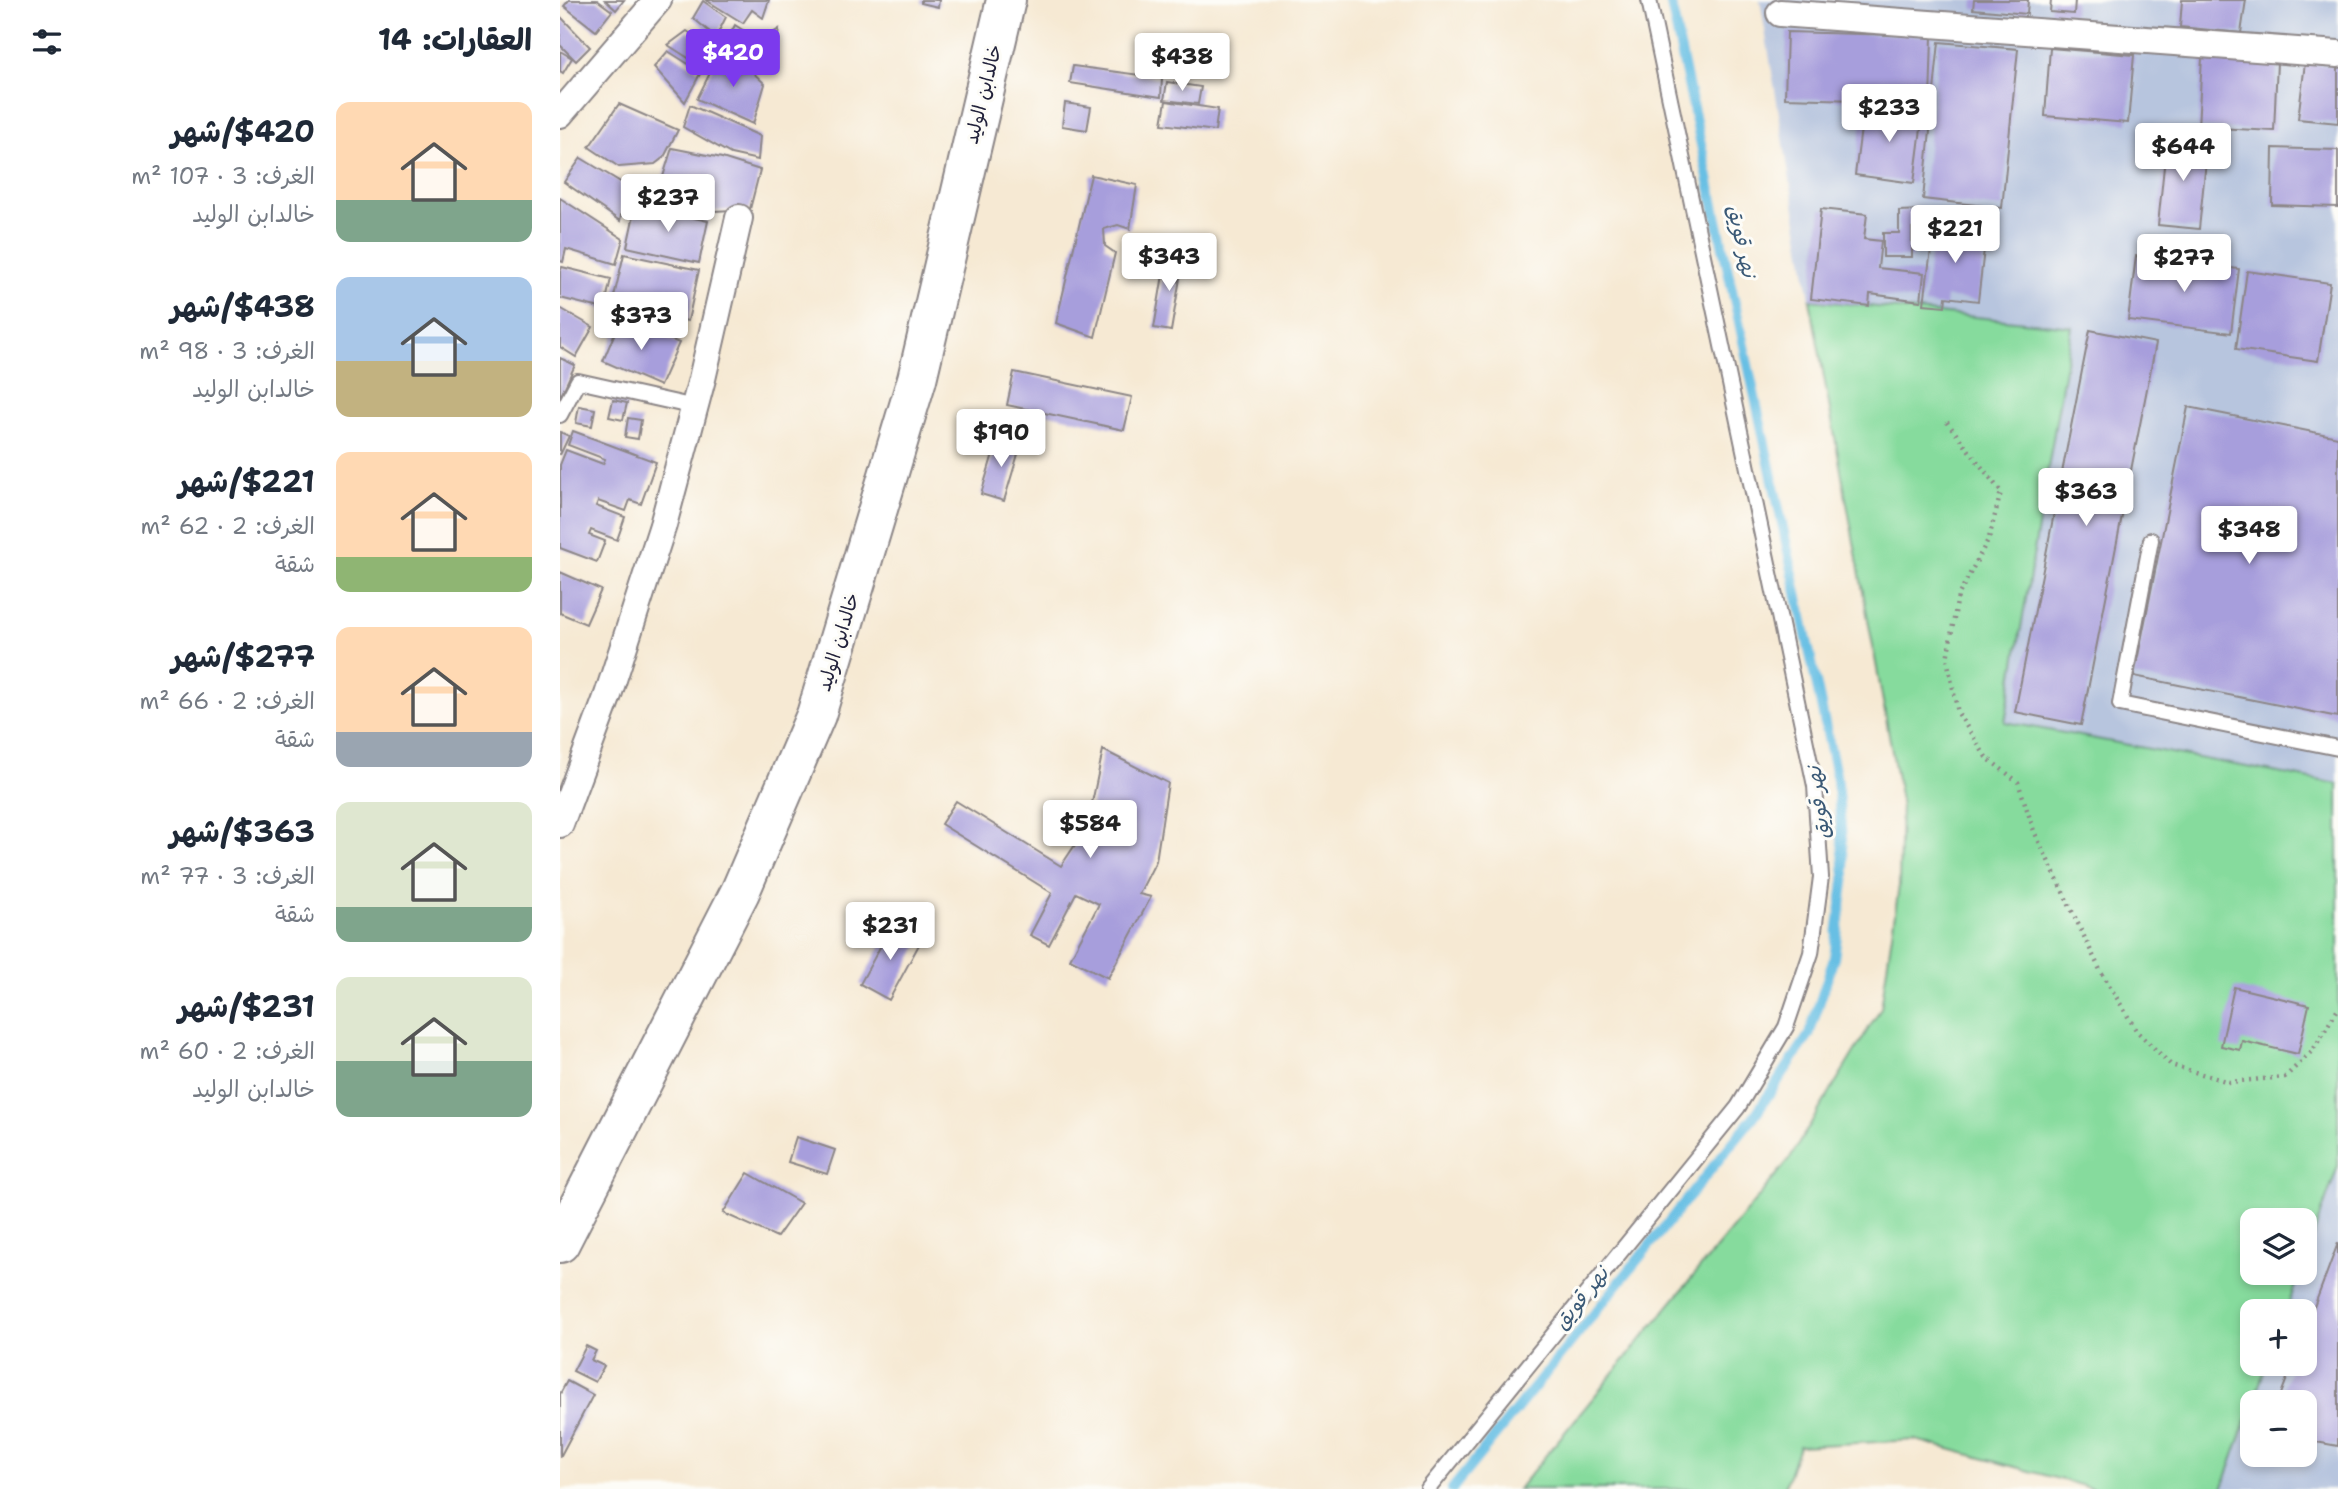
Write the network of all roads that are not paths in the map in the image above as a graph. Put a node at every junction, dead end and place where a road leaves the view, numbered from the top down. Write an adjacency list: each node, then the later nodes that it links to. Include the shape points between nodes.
1 (658, 0): 6 (street)
2 (1006, 0): 13 (main road, خالدابن الوليد, via 917,379 816,715 740,891)
3 (1649, 0): 14 (lane, via 1815,786 1821,877 1811,953 1786,1027 1738,1107)
4 (1780, 13): 5 (street)
5 (2338, 54)
6 (560, 114)
7 (739, 218): 8 (street)
8 (695, 407): 9 (lane, via 578,381); 12 (street, via 608,695)
9 (560, 415)
10 (2151, 540): 11 (lane, via 2120,704)
11 (2338, 748)
12 (562, 816)
13 (560, 1243)
14 (1428, 1489)

